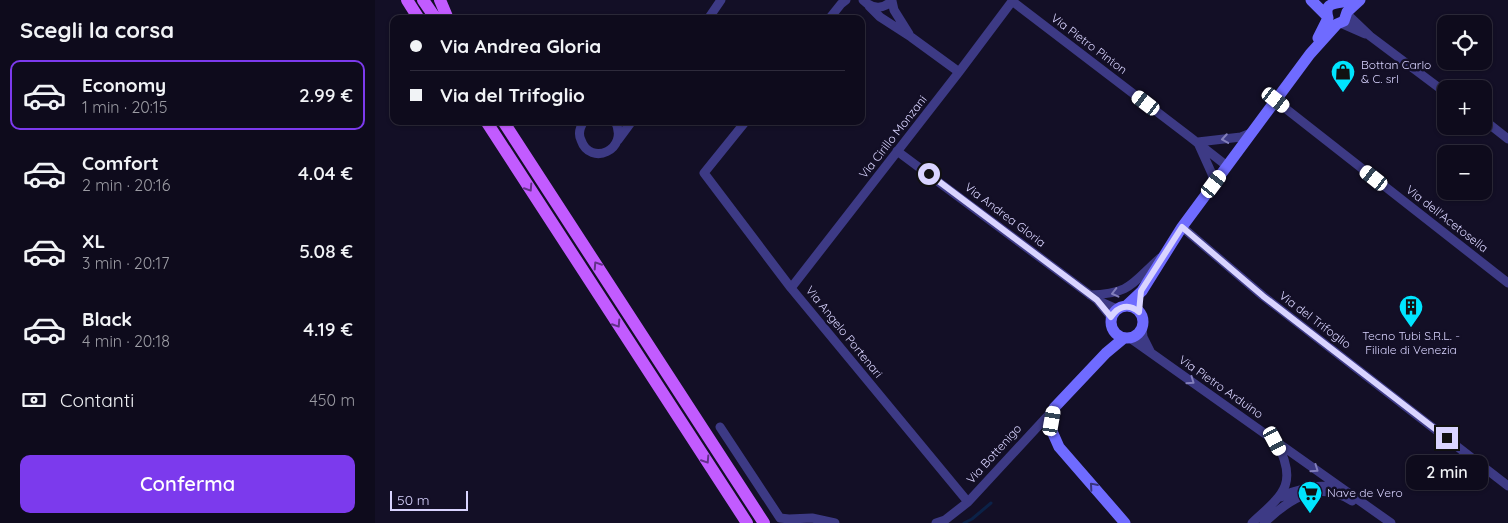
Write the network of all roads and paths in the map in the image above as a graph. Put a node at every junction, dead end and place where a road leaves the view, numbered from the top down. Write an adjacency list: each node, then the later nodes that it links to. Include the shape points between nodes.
1 (407, 0): 12 (main road)
2 (423, 0): 13 (main road)
3 (440, 0): 14 (main road)
4 (721, 0): 15 (street)
5 (846, 0): 16 (street)
6 (892, 0): 10 (street, via 877,8); 17 (street, via 894,10)
7 (1311, 0): 11 (street)
8 (1360, 0): 11 (street)
9 (1013, 1): 18 (street, Via Cirillo Monzani); 31 (street, Via Pietro Pinton)
10 (866, 3): 17 (street, via 880,17)
11 (1339, 11): 19 (street); 20 (street)
12 (416, 15)
13 (433, 15)
14 (446, 15)
15 (710, 15)
16 (832, 15)
17 (911, 37): 18 (street)
18 (959, 72): 32 (street, Via Cirillo Monzani)
19 (1437, 85)
20 (1276, 100): 28 (street); 37 (street, Via dell'Acetosella)
21 (489, 125): 56 (main road, one-way to 56)
22 (506, 125): 57 (main road, one-way to 22)
23 (582, 125): 30 (street, via 579,136 588,150 604,153)
24 (616, 125): 30 (street)
25 (630, 125): 30 (street)
26 (743, 125): 38 (street, Via Angelo Portenari, via 704,173)
27 (1492, 126): 29 (street)
28 (1251, 133): 31 (street, one-way to 31); 33 (street)
29 (1508, 138)
30 (618, 140)
31 (1198, 142): 33 (street, Via Pietro Pinton); 34 (street)
32 (897, 150): 38 (street, Via Cirillo Monzani); 40 (street, Via Andrea Gloria)
33 (1227, 166): 34 (street)
34 (1214, 184): 35 (street)
35 (1182, 227): 36 (street); 52 (street, Via del Trifoglio, via 1247,283)
36 (1162, 256): 39 (street); 40 (street, one-way to 40, via 1124,290)
37 (1508, 283)
38 (791, 288): 54 (street, Via Angelo Portenari)
39 (1141, 291): 41 (street); 42 (street)
40 (1093, 298): 41 (street, Via Andrea Gloria)
41 (1118, 311): 42 (street, via 1135,308); 44 (street)
42 (1139, 312): 43 (street)
43 (1142, 328): 45 (street); 47 (street)
44 (1113, 329): 45 (street, via 1119,336); 46 (street, Via Bottenigo)
45 (1127, 338): 46 (street, Via Bottenigo); 47 (street, Via Pietro Arduino)
46 (1106, 352): 48 (street, Via Bottenigo)
47 (1152, 353): 50 (street, Via Pietro Arduino, one-way to 50)
48 (1054, 408): 54 (street, Via Bottenigo); 60 (street, one-way to 48, via 1059,447 1051,429)
49 (721, 427): 58 (street, via 780,518 812,518)
50 (1275, 441): 51 (street, Via Pietro Arduino, one-way to 51); 53 (street, Via Pietro Arduino, via 1287,466 1285,487)
51 (1339, 486): 53 (street, Via Pietro Arduino, via 1307,488); 55 (street, Via Pietro Arduino)
52 (1508, 486)
53 (1278, 498): 61 (street, Via Pietro Arduino)
54 (968, 502): 59 (street, Via Bottenigo)
55 (1371, 508): 62 (street, via 1333,492 1318,492 1283,506); 63 (street, Via Pietro Arduino)
56 (747, 523)
57 (764, 523)
58 (835, 523)
59 (936, 523)
60 (1125, 523)
61 (1252, 523)
62 (1264, 523)
63 (1391, 523)

